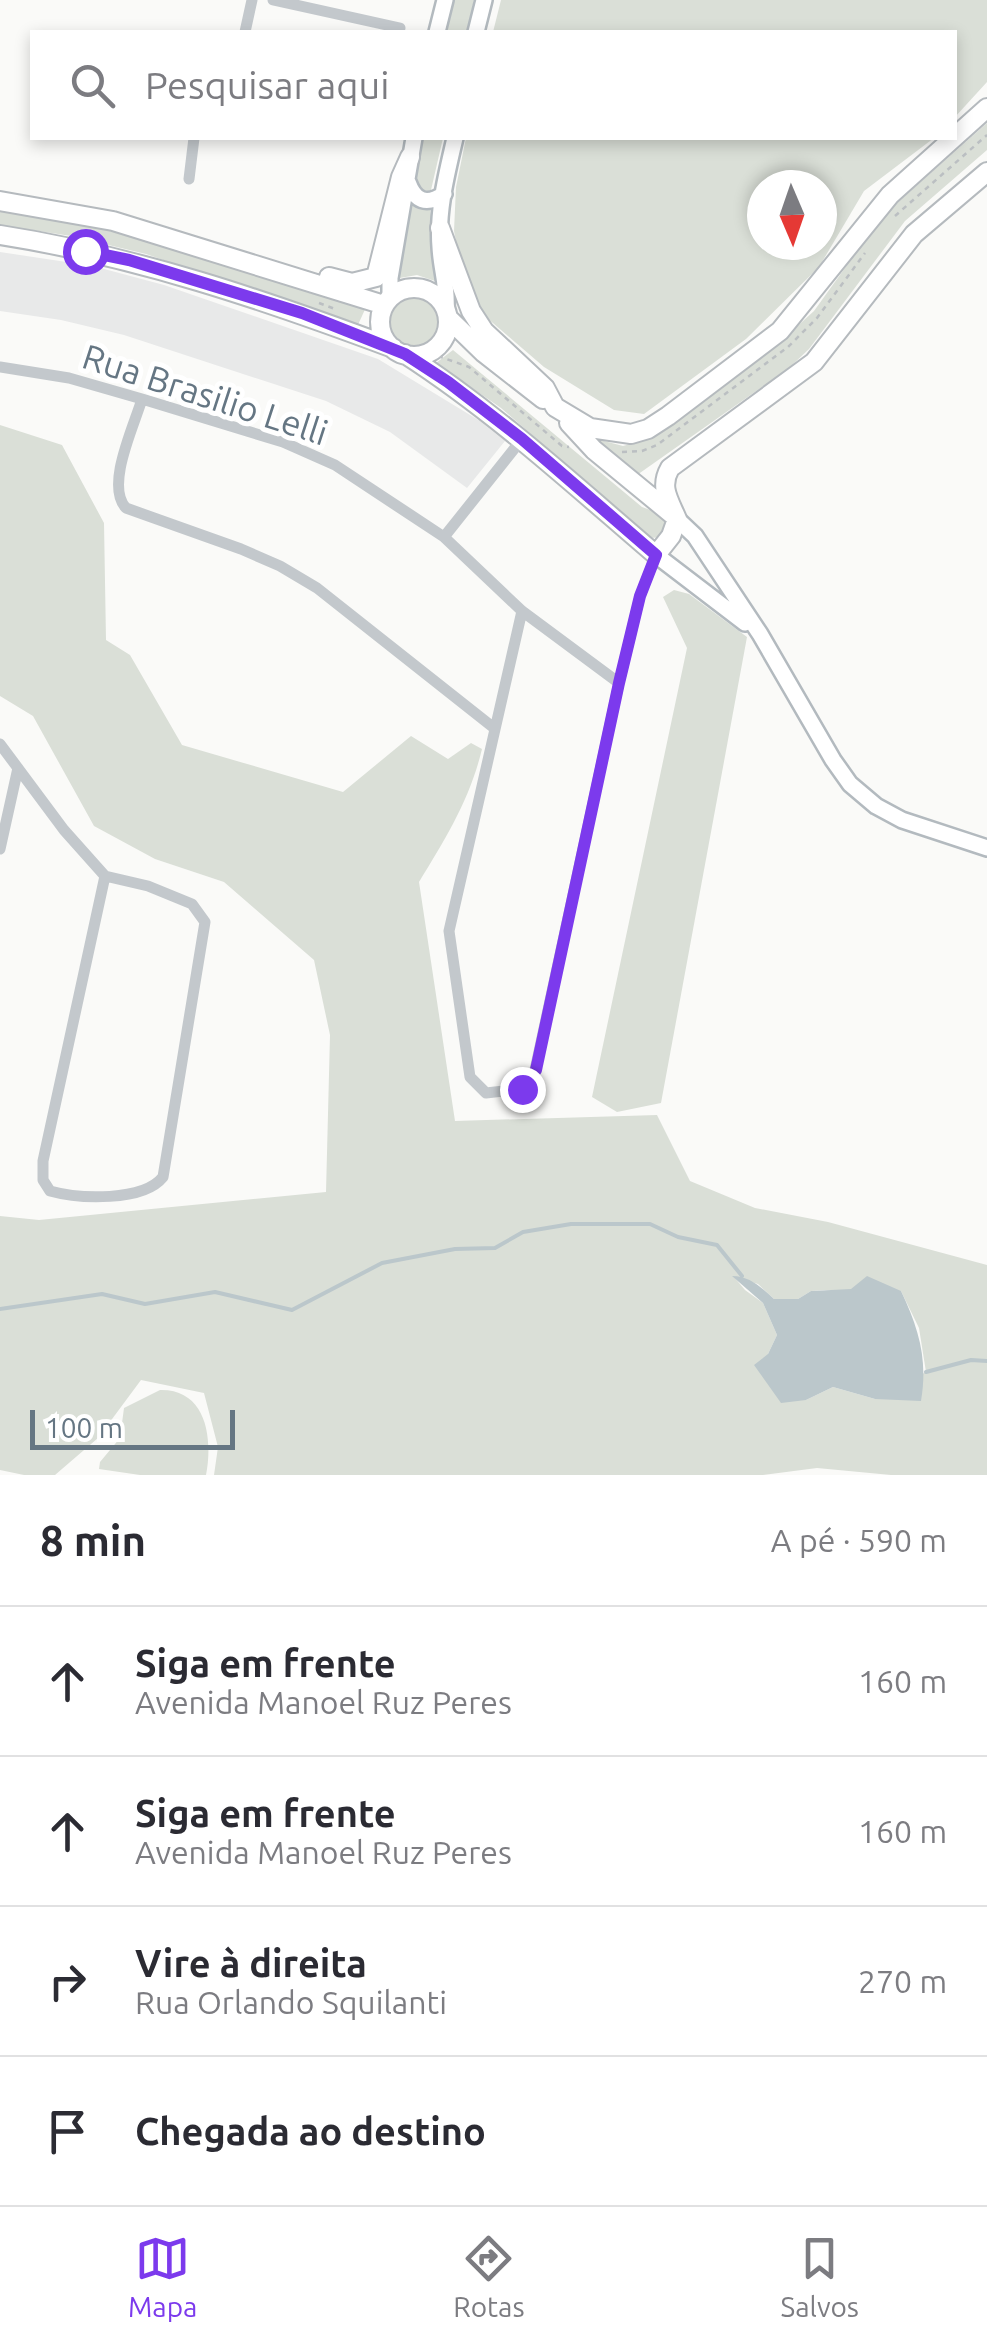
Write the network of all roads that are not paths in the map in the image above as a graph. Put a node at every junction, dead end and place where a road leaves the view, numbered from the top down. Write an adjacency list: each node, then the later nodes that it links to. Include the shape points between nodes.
1 (252, 0): 6 (street)
2 (273, 0): 5 (street)
3 (444, 0): 7 (main road)
4 (484, 0): 8 (main road)
5 (400, 28)
6 (245, 30)
7 (437, 30)
8 (476, 30)
9 (987, 108): 10 (main road)
10 (957, 135)
11 (194, 140): 16 (street)
12 (455, 140): 19 (main road)
13 (951, 140): 30 (main road, via 890,195 780,331 668,416 648,429 618,434 590,428)
14 (412, 147): 17 (main road); 24 (main road, via 376,277 352,283)
15 (987, 172): 32 (main road, via 914,234 814,362 670,468 664,490)
16 (190, 179)
17 (408, 182): 19 (main road, via 422,201); 25 (main road)
18 (0, 191): 21 (main road, via 76,202)
19 (444, 194): 22 (main road)
20 (0, 201): 21 (main road)
21 (113, 221): 24 (main road)
22 (440, 228): 26 (main road); 30 (main road, via 461,290 484,331 545,388)
23 (0, 235): 27 (main road, via 146,265)
24 (237, 260): 25 (main road)
25 (387, 301): 26 (main road, via 421,288); 27 (main road, via 380,327)
26 (447, 314): 27 (main road, via 446,334 436,348 421,355); 30 (main road, via 509,374)
27 (399, 351): 31 (main road)
28 (0, 368): 29 (street, Rua Brasilio Lelli)
29 (142, 399): 33 (street, Rua Brasilio Lelli, via 283,442 334,465); 38 (street, via 119,472 118,499 136,514 241,549 317,588)
30 (555, 407): 32 (main road, via 594,450)
31 (522, 439): 33 (street); 34 (main road)
32 (677, 519): 34 (main road); 36 (main road)
33 (444, 537): 35 (street, Rua Brasilio Lelli)
34 (656, 555): 36 (main road); 37 (street)
35 (522, 612): 37 (street, Rua Brasilio Lelli); 38 (street)
36 (760, 634): 41 (main road, via 850,784 902,820)
37 (619, 683): 38 (street, via 536,1070 522,1089 486,1092 470,1077 450,931)
38 (494, 728)
39 (0, 744): 40 (street)
40 (18, 768): 42 (street); 43 (street)
41 (987, 848)
42 (0, 849)
43 (105, 876): 43 (street, via 192,904 205,922 165,1172 142,1193 78,1196 50,1191 43,1162)

